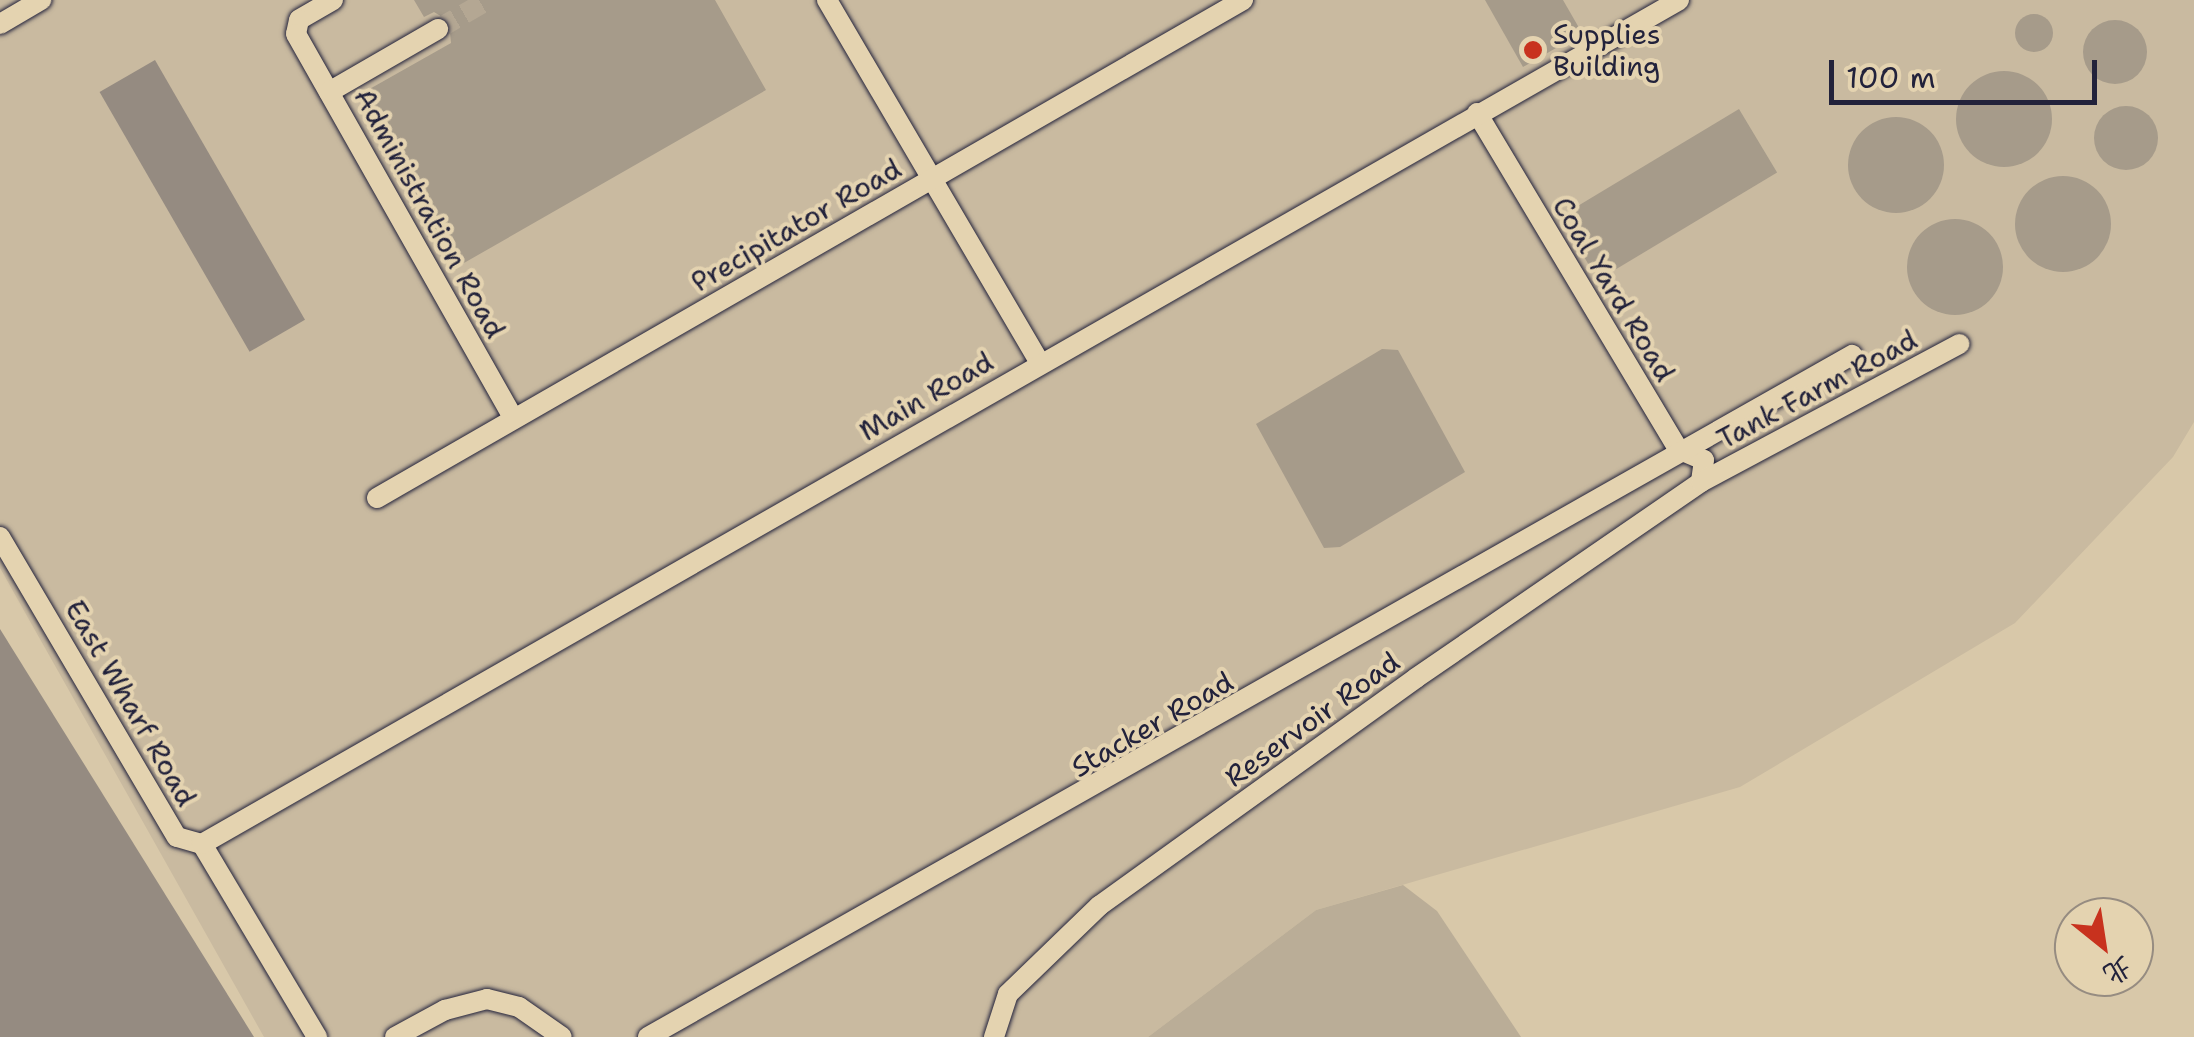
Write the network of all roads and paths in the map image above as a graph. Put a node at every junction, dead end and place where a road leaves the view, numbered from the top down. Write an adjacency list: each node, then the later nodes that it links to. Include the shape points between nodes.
1 (41, 0): 6 (lane)
2 (333, 0): 8 (lane, via 296,26)
3 (827, 0): 10 (lane)
4 (1242, 0): 10 (lane, Precipitator Road)
5 (1679, 0): 9 (lane, Main Road)
6 (0, 24)
7 (438, 29): 8 (lane, Administration Road)
8 (330, 92): 14 (lane, Administration Road)
9 (1476, 112): 13 (lane, Main Road); 15 (lane, Coal Yard Road)
10 (932, 178): 13 (lane); 14 (lane, Precipitator Road)
11 (1958, 344): 16 (lane, Tank Farm Road)
12 (1852, 354): 15 (lane, Stacker Road, via 1760,412)
13 (1039, 362): 19 (lane, Main Road)
14 (514, 419): 17 (lane, Precipitator Road)
15 (1678, 448): 16 (lane, Coal Yard Road, via 1704,460); 23 (lane, Stacker Road, via 1009,838)
16 (1701, 482): 24 (lane, Reservoir Road, via 1099,906 1008,994)
17 (377, 498)
18 (0, 537): 19 (lane, East Wharf Road, via 177,837)
19 (202, 844): 20 (lane, East Wharf Road)
20 (317, 1037)
21 (395, 1037): 22 (lane, via 445,1010 488,999 519,1007)
22 (562, 1037)
23 (648, 1037)
24 (994, 1037)

